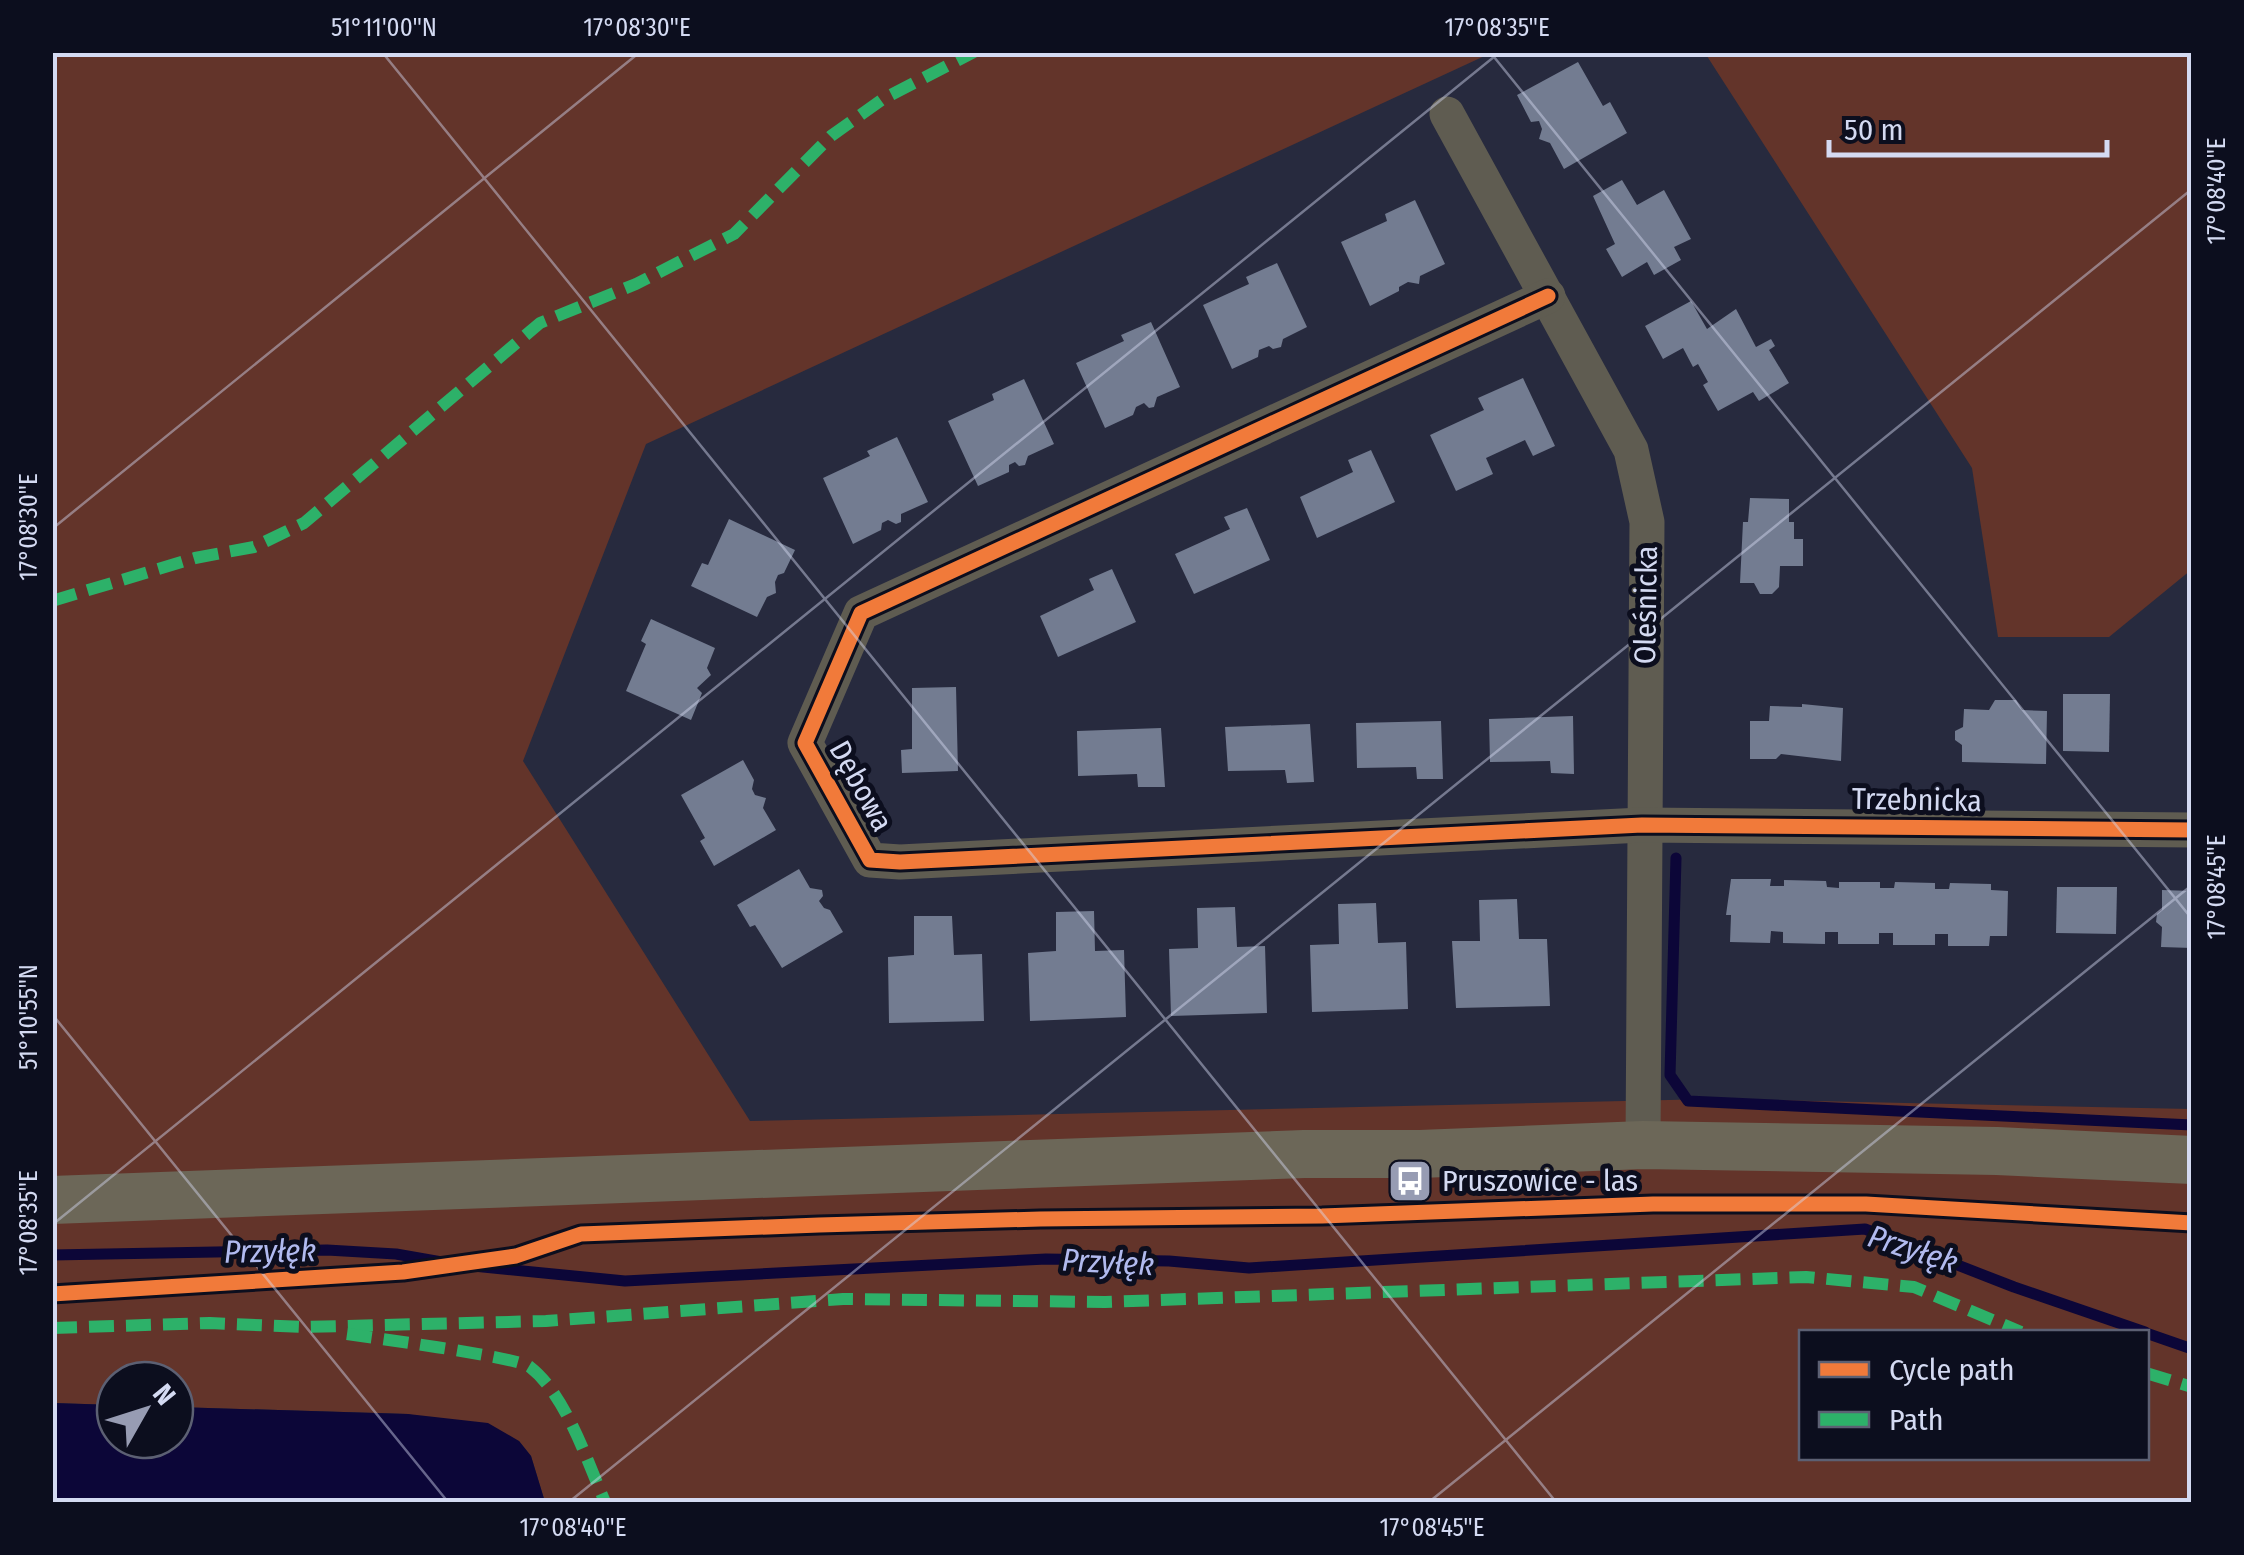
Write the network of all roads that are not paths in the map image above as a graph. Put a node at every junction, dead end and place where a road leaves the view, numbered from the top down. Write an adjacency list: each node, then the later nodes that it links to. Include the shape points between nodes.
1 (1447, 114): 2 (street, Oleśnicka)
2 (1548, 296): 3 (street, Oleśnicka, via 1632,450 1641,485 1647,522); 3 (street, Dębowa, via 861,613 805,742 870,860)
3 (1642, 825): 4 (street, Trzebnicka); 5 (street, Oleśnicka)
4 (2192, 830)
5 (1643, 1145): 6 (street); 7 (street)
6 (2192, 1160)
7 (52, 1200)

